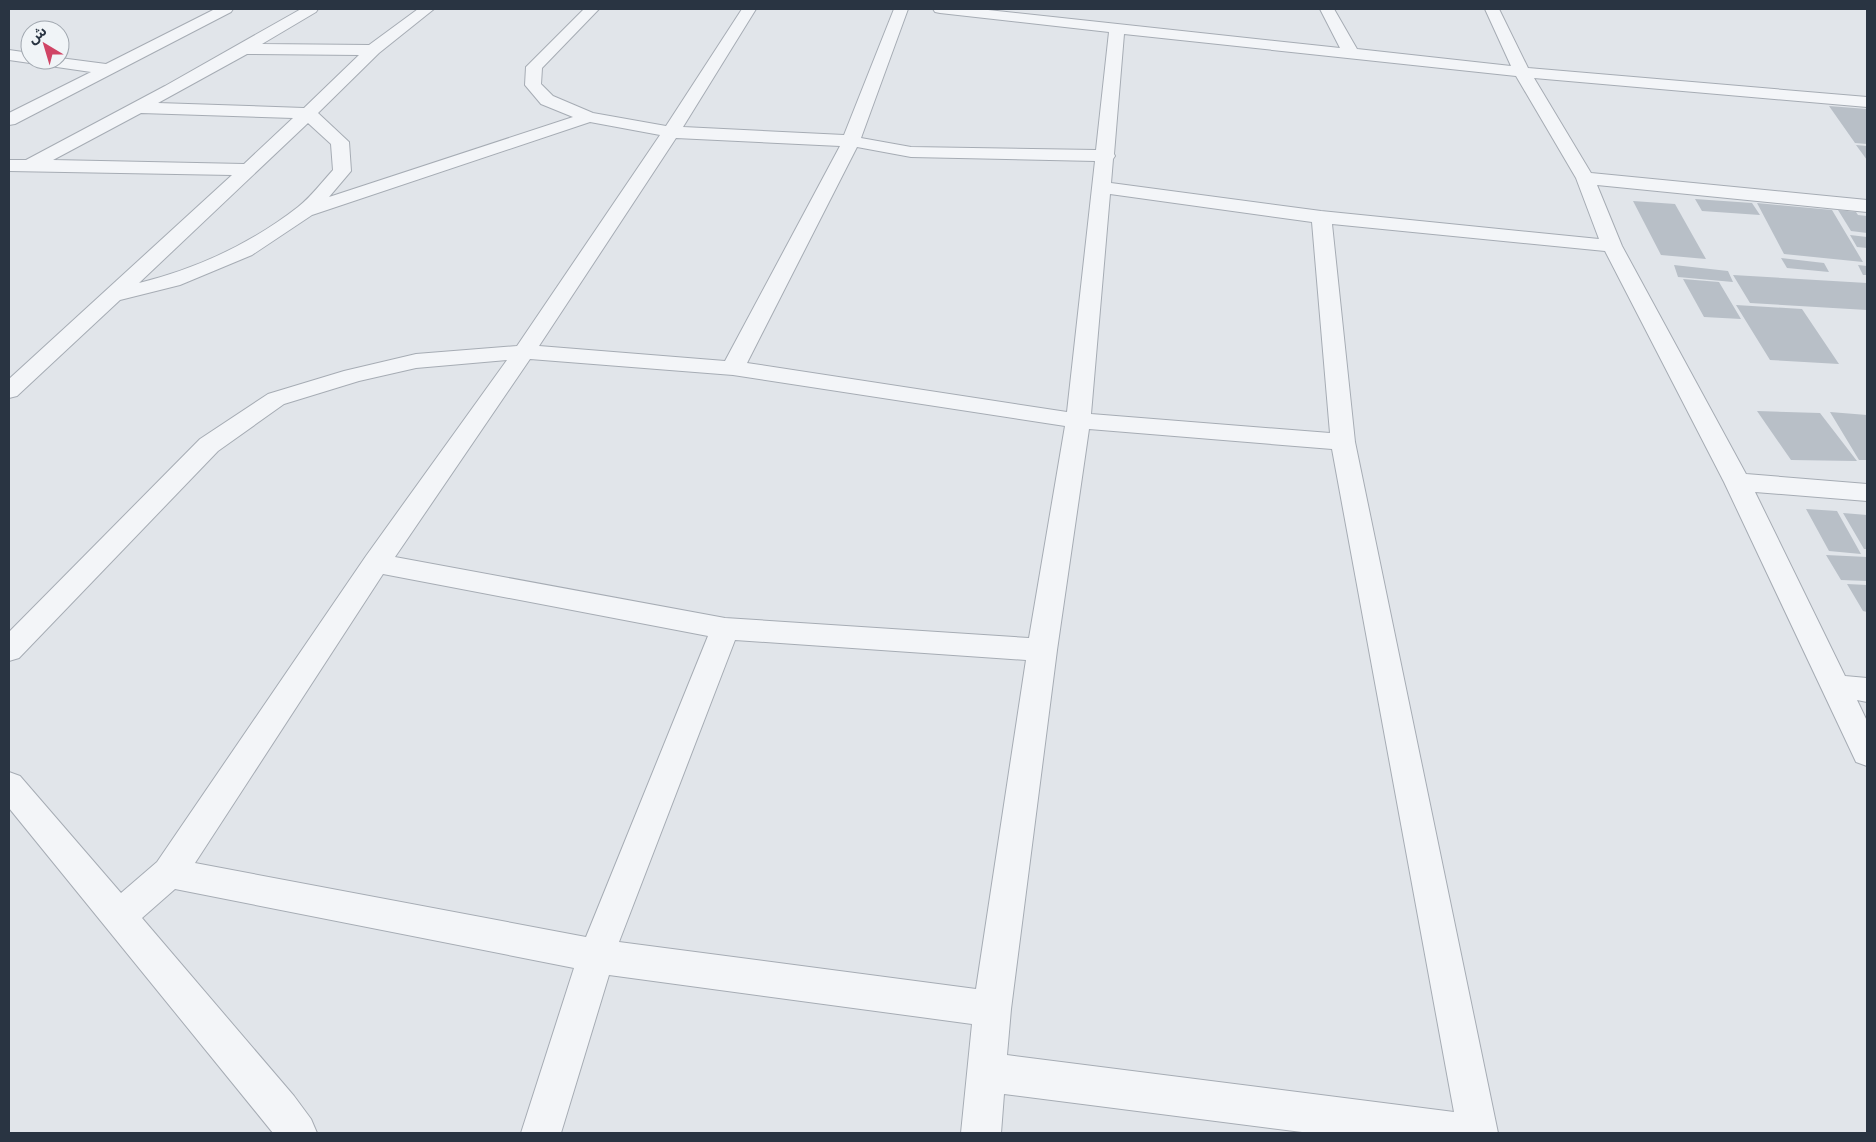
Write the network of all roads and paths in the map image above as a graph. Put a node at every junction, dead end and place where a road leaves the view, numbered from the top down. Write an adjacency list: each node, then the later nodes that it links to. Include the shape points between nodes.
1 (226, 9): 16 (street)
2 (311, 9): 12 (street)
3 (427, 9): 13 (street)
4 (592, 9): 21 (street, via 534,67 533,85 547,100)
5 (749, 9): 23 (street)
6 (901, 9): 24 (street)
7 (940, 9): 10 (street)
8 (1327, 9): 14 (street)
9 (1492, 9): 17 (street)
10 (972, 11): 11 (street)
11 (1117, 28): 14 (street); 25 (street)
12 (245, 49): 13 (street); 19 (street)
13 (374, 50): 20 (street)
14 (1351, 53): 17 (street)
15 (70, 64): 16 (street)
16 (106, 69): 22 (street)
17 (1522, 72): 18 (street); 29 (street)
18 (1867, 102)
19 (138, 108): 20 (street); 27 (street)
20 (307, 113): 28 (street); 32 (street, via 340,142 342,171)
21 (589, 118): 23 (street); 32 (street)
22 (9, 120)
23 (672, 132): 24 (street); 36 (street)
24 (851, 141): 25 (street, via 911,152); 37 (street)
25 (1106, 156): 30 (street)
26 (9, 165): 27 (street)
27 (28, 166): 28 (street)
28 (249, 170): 35 (street)
29 (1585, 178): 31 (street); 34 (street)
30 (1102, 186): 33 (street); 39 (street)
31 (1867, 206)
32 (306, 210): 35 (street, via 245,251 172,281)
33 (1321, 217): 34 (street); 40 (street)
34 (1612, 246): 41 (street)
35 (113, 295): 38 (street)
36 (524, 352): 37 (street); 43 (street); 45 (street, via 416,361 276,399 209,445)
37 (733, 368): 39 (street)
38 (9, 391)
39 (1078, 421): 40 (street); 46 (street)
40 (1343, 442): 60 (street)
41 (1737, 482): 42 (street); 47 (street)
42 (1867, 492)
43 (376, 563): 44 (street); 51 (street)
44 (725, 629): 46 (street); 53 (street)
45 (9, 650)
46 (1042, 650): 54 (street)
47 (1835, 686): 48 (street); 49 (street)
48 (1867, 690)
49 (1867, 753)
50 (9, 785): 52 (street)
51 (169, 873): 52 (street); 53 (street)
52 (120, 916): 56 (street)
53 (596, 956): 54 (street); 57 (street)
54 (992, 1009): 55 (street)
55 (986, 1072): 58 (street); 59 (street)
56 (297, 1133)
57 (541, 1133)
58 (981, 1133)
59 (1463, 1133)
60 (1478, 1133)

